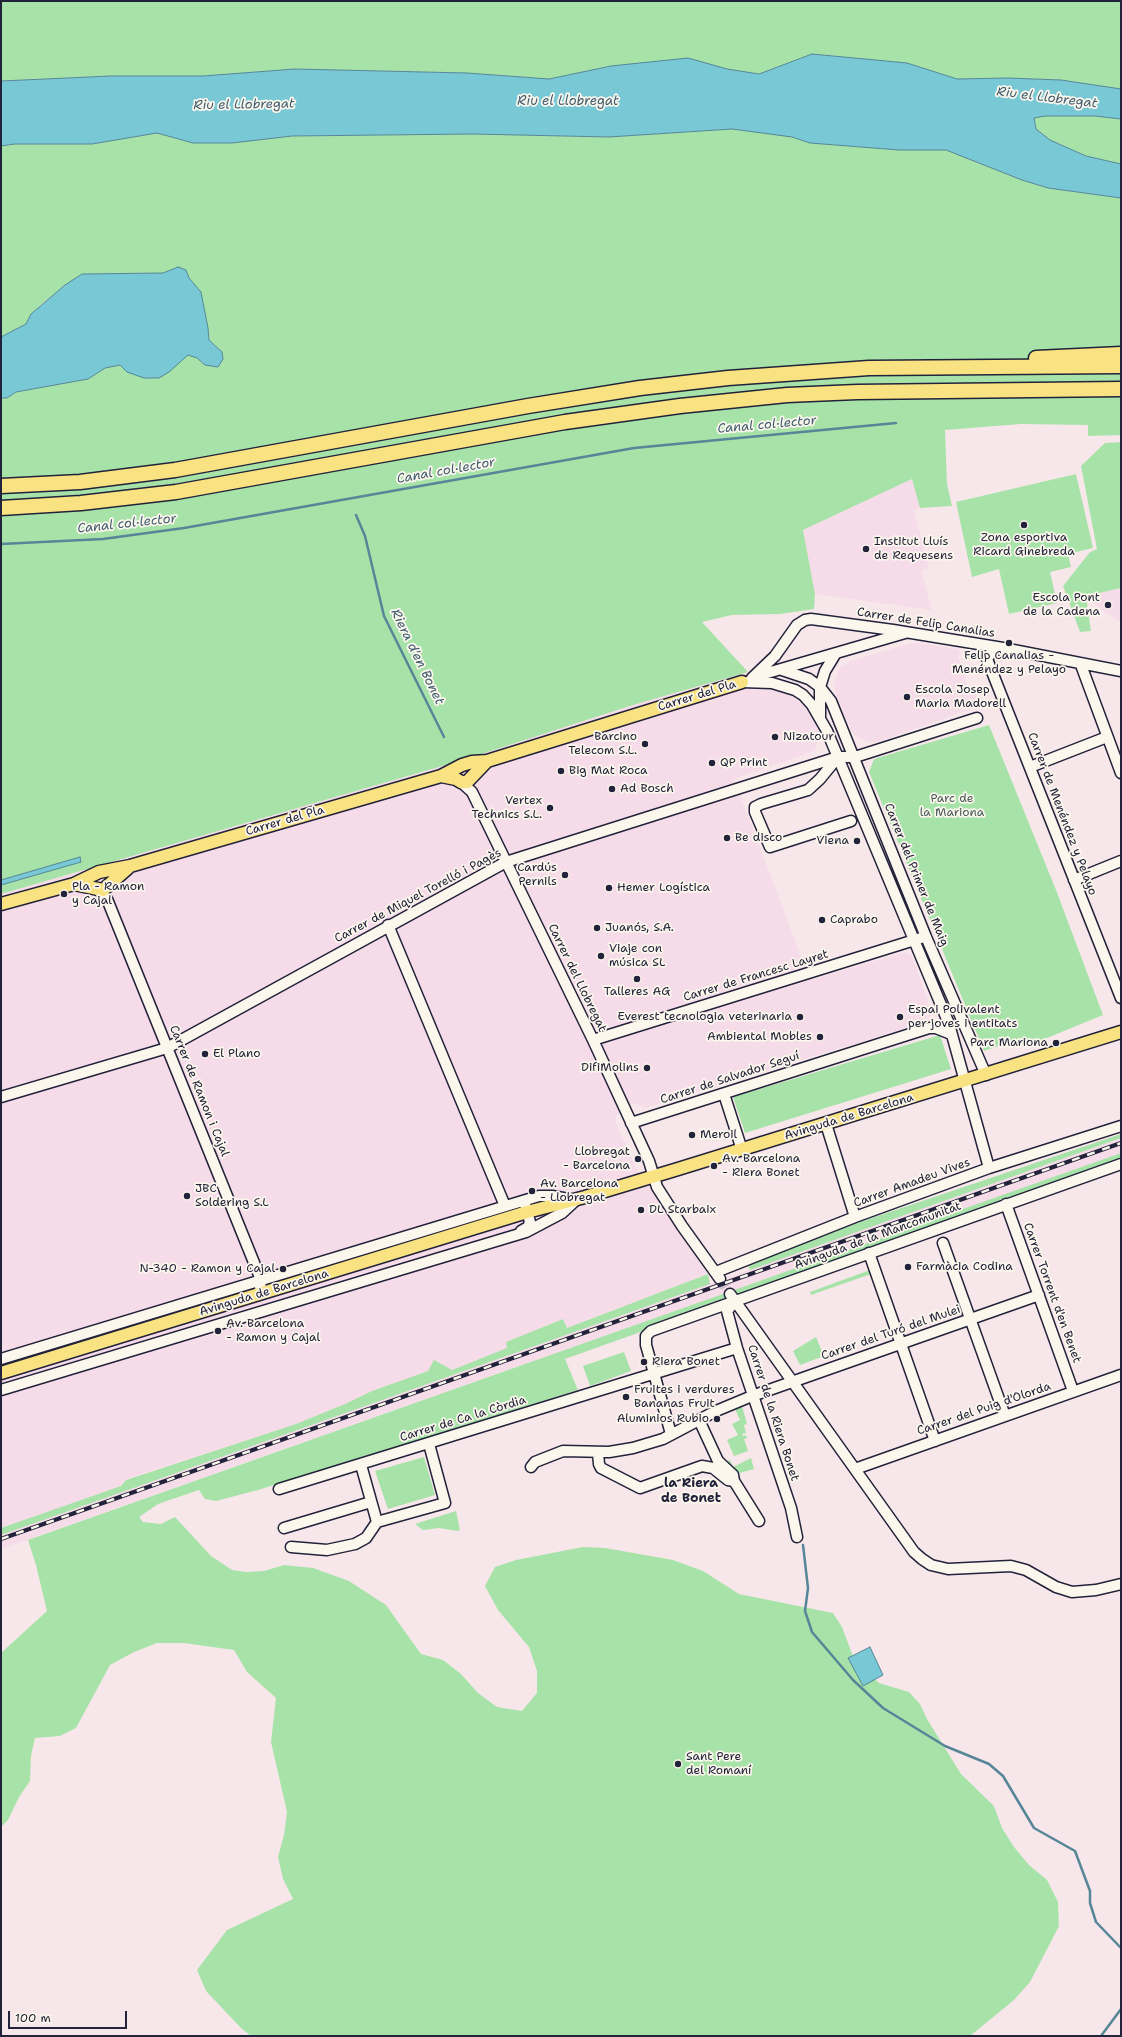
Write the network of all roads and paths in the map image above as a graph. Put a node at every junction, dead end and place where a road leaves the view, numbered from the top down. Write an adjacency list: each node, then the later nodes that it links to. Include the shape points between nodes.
1 (1121, 354): 3 (highway, via 1013,360)
2 (1121, 366): 3 (highway)
3 (973, 367): 7 (highway, via 869,368 776,373 647,387 175,470 80,482)
4 (1121, 389): 5 (highway)
5 (1062, 390): 6 (highway); 8 (highway, via 857,392 787,395 680,406 565,422 176,492 81,503)
6 (1121, 399)
7 (1, 486)
8 (1, 508)
9 (907, 633): 10 (street, Carrer de Felip Canalias); 11 (street, Carrer del Pla); 15 (street, Carrer de Felip Canalias, via 821,620 805,620 797,625 775,656)
10 (1003, 648): 12 (street, Carrer de Felip Canalias); 22 (street, Carrer de Menéndez y Pelayo, via 993,650 987,659)
11 (836, 653): 13 (street, Carrer del Pla); 16 (street, via 825,671)
12 (1081, 665): 14 (street, Carrer de Felip Canalias); 19 (street)
13 (782, 670): 15 (street, Carrer del Pla, via 763,673); 16 (street, Carrer del Primer de Maig, via 804,676)
14 (1121, 672)
15 (747, 680): 17 (street, via 786,686 803,695); 24 (main road, Carrer del Pla, via 487,761)
16 (820, 687): 17 (street); 21 (street, Carrer del Primer de Maig, via 831,701)
17 (820, 718): 20 (street)
18 (977, 718): 21 (street, Carrer de Miquel Torelló i Pagès)
19 (1107, 737): 22 (street); 23 (street)
20 (838, 757): 21 (street, Carrer de Miquel Torelló i Pagès); 25 (street, via 808,790 761,804 755,807 755,812 770,847); 27 (street, Carrer de Miquel Torelló i Pagès); 36 (street)
21 (855, 757): 35 (street, Carrer del Primer de Maig)
22 (1030, 766): 30 (street, Carrer de Menéndez y Pelayo)
23 (1121, 773)
24 (462, 774): 27 (street, Carrer del Llobregat); 28 (main road, Carrer del Pla, via 441,776)
25 (851, 821)
26 (1121, 861): 30 (street)
27 (506, 862): 34 (street, Carrer de Miquel Torelló i Pagès); 40 (street, Carrer del Llobregat)
28 (130, 866): 29 (main road, Carrer del Pla); 32 (main road, Carrer del Pla)
29 (98, 873): 31 (main road, Carrer del Pla); 32 (main road, via 92,880); 32 (main road, via 108,877)
30 (1074, 880): 37 (street, Carrer de Menéndez y Pelayo)
31 (74, 884): 32 (main road, Carrer del Pla); 33 (main road, Carrer del Pla)
32 (102, 886): 41 (street, Carrer de Ramon i Cajal)
33 (1, 904)
34 (388, 926): 41 (street, Carrer de Miquel Torelló i Pagès); 55 (street)
35 (926, 937): 36 (street, Carrer de Francesc Layret); 42 (street, Carrer del Primer de Maig)
36 (915, 940): 39 (street); 40 (street, Carrer de Francesc Layret)
37 (1121, 998)
38 (1121, 1032): 42 (main road, Avinguda de Barcelona)
39 (951, 1034): 43 (street); 44 (street, Carrer de Salvador Seguí, via 929,1028)
40 (594, 1040): 46 (street, Carrer del Llobregat)
41 (167, 1048): 45 (street, Carrer de Miquel Torelló i Pagès); 61 (street, Carrer de Ramon i Cajal)
42 (986, 1075): 43 (main road, Avinguda de Barcelona)
43 (964, 1082): 47 (main road, Avinguda de Barcelona); 51 (street)
44 (724, 1094): 46 (street, Carrer de Salvador Seguí); 49 (street)
45 (1, 1098)
46 (632, 1123): 52 (street, Carrer del Llobregat)
47 (826, 1124): 49 (main road, Avinguda de Barcelona); 57 (street)
48 (1121, 1126): 51 (street, Carrer Amadeu Vives)
49 (742, 1150): 52 (main road, Avinguda de Barcelona)
50 (1121, 1164): 54 (street, Avinguda de la Mancomunitat)
51 (989, 1168): 57 (street, Carrer Amadeu Vives)
52 (654, 1176): 53 (main road, Avinguda de Barcelona); 57 (street, Carrer Amadeu Vives, via 660,1194 718,1275)
53 (576, 1200): 56 (main road, Avinguda de Barcelona); 58 (street, Avinguda de Barcelona, via 562,1213 526,1232)
54 (1006, 1204): 60 (street, Avinguda de la Mancomunitat); 63 (street, Carrer Torrent d'en Benet)
55 (505, 1206): 56 (street, Avinguda de Barcelona); 61 (street, Avinguda de Barcelona)
56 (526, 1206): 58 (street, Avinguda de Barcelona, via 529,1225); 62 (main road, Avinguda de Barcelona)
57 (855, 1217)
58 (514, 1235): 73 (street, Avinguda de Barcelona)
59 (943, 1243): 65 (street)
60 (869, 1253): 64 (street, Avinguda de la Mancomunitat); 66 (street)
61 (261, 1281): 62 (street, Carrer de Ramon i Cajal); 68 (street, Avinguda de Barcelona)
62 (260, 1294): 69 (main road, Avinguda de Barcelona)
63 (1039, 1295): 65 (street, Carrer del Turó del Mulei); 74 (street, Carrer Torrent d'en Benet)
64 (733, 1297): 67 (street, Carrer de la Riera Bonet, via 727,1310); 70 (street, Avinguda de la Mancomunitat, via 651,1331 646,1336 646,1345); 72 (street, Carrer de la Riera Bonet)
65 (970, 1319): 66 (street, Carrer del Turó del Mulei); 76 (street)
66 (901, 1343): 72 (street, Carrer del Turó del Mulei); 79 (street)
67 (737, 1348): 70 (street, Carrer de Ca la Còrdia); 75 (street, Carrer de la Riera Bonet)
68 (1, 1359)
69 (1, 1372)
70 (654, 1373): 78 (street); 80 (street, Carrer de Ca la Còrdia)
71 (1121, 1375): 74 (street, Carrer del Puig d'Olorda)
72 (793, 1381): 75 (street, Carrer del Turó del Mulei); 84 (street, Carrer de la Riera Bonet)
73 (1, 1390)
74 (1073, 1391): 76 (street, Carrer del Puig d'Olorda)
75 (752, 1396): 77 (street, Carrer del Turó del Mulei); 91 (street, Carrer de la Riera Bonet, via 790,1508)
76 (1005, 1416): 79 (street, Carrer del Puig d'Olorda)
77 (699, 1420): 78 (street, Carrer del Turó del Mulei); 85 (street, via 718,1460 733,1475)
78 (671, 1434): 81 (street, Carrer del Turó del Mulei, via 633,1448)
79 (935, 1440): 84 (street, Carrer del Puig d'Olorda)
80 (429, 1444): 82 (street, Carrer de Ca la Còrdia); 89 (street, via 445,1503)
81 (598, 1453): 83 (street, Carrer del Turó del Mulei, via 563,1451 535,1462); 85 (street, via 602,1468 640,1488 702,1466 714,1468 728,1480)
82 (361, 1465): 86 (street, Carrer de Ca la Còrdia); 87 (street)
83 (531, 1467)
84 (855, 1469): 93 (street, Carrer de la Riera Bonet, via 914,1552 930,1565 956,1570 1011,1566 1026,1570 1056,1587 1072,1592)
85 (734, 1480): 88 (street)
86 (279, 1489)
87 (371, 1502): 89 (street); 90 (street)
88 (760, 1521)
89 (377, 1522): 92 (street, via 366,1538 355,1544 327,1550)
90 (284, 1528)
91 (797, 1537)
92 (291, 1547)
93 (1121, 1584)

